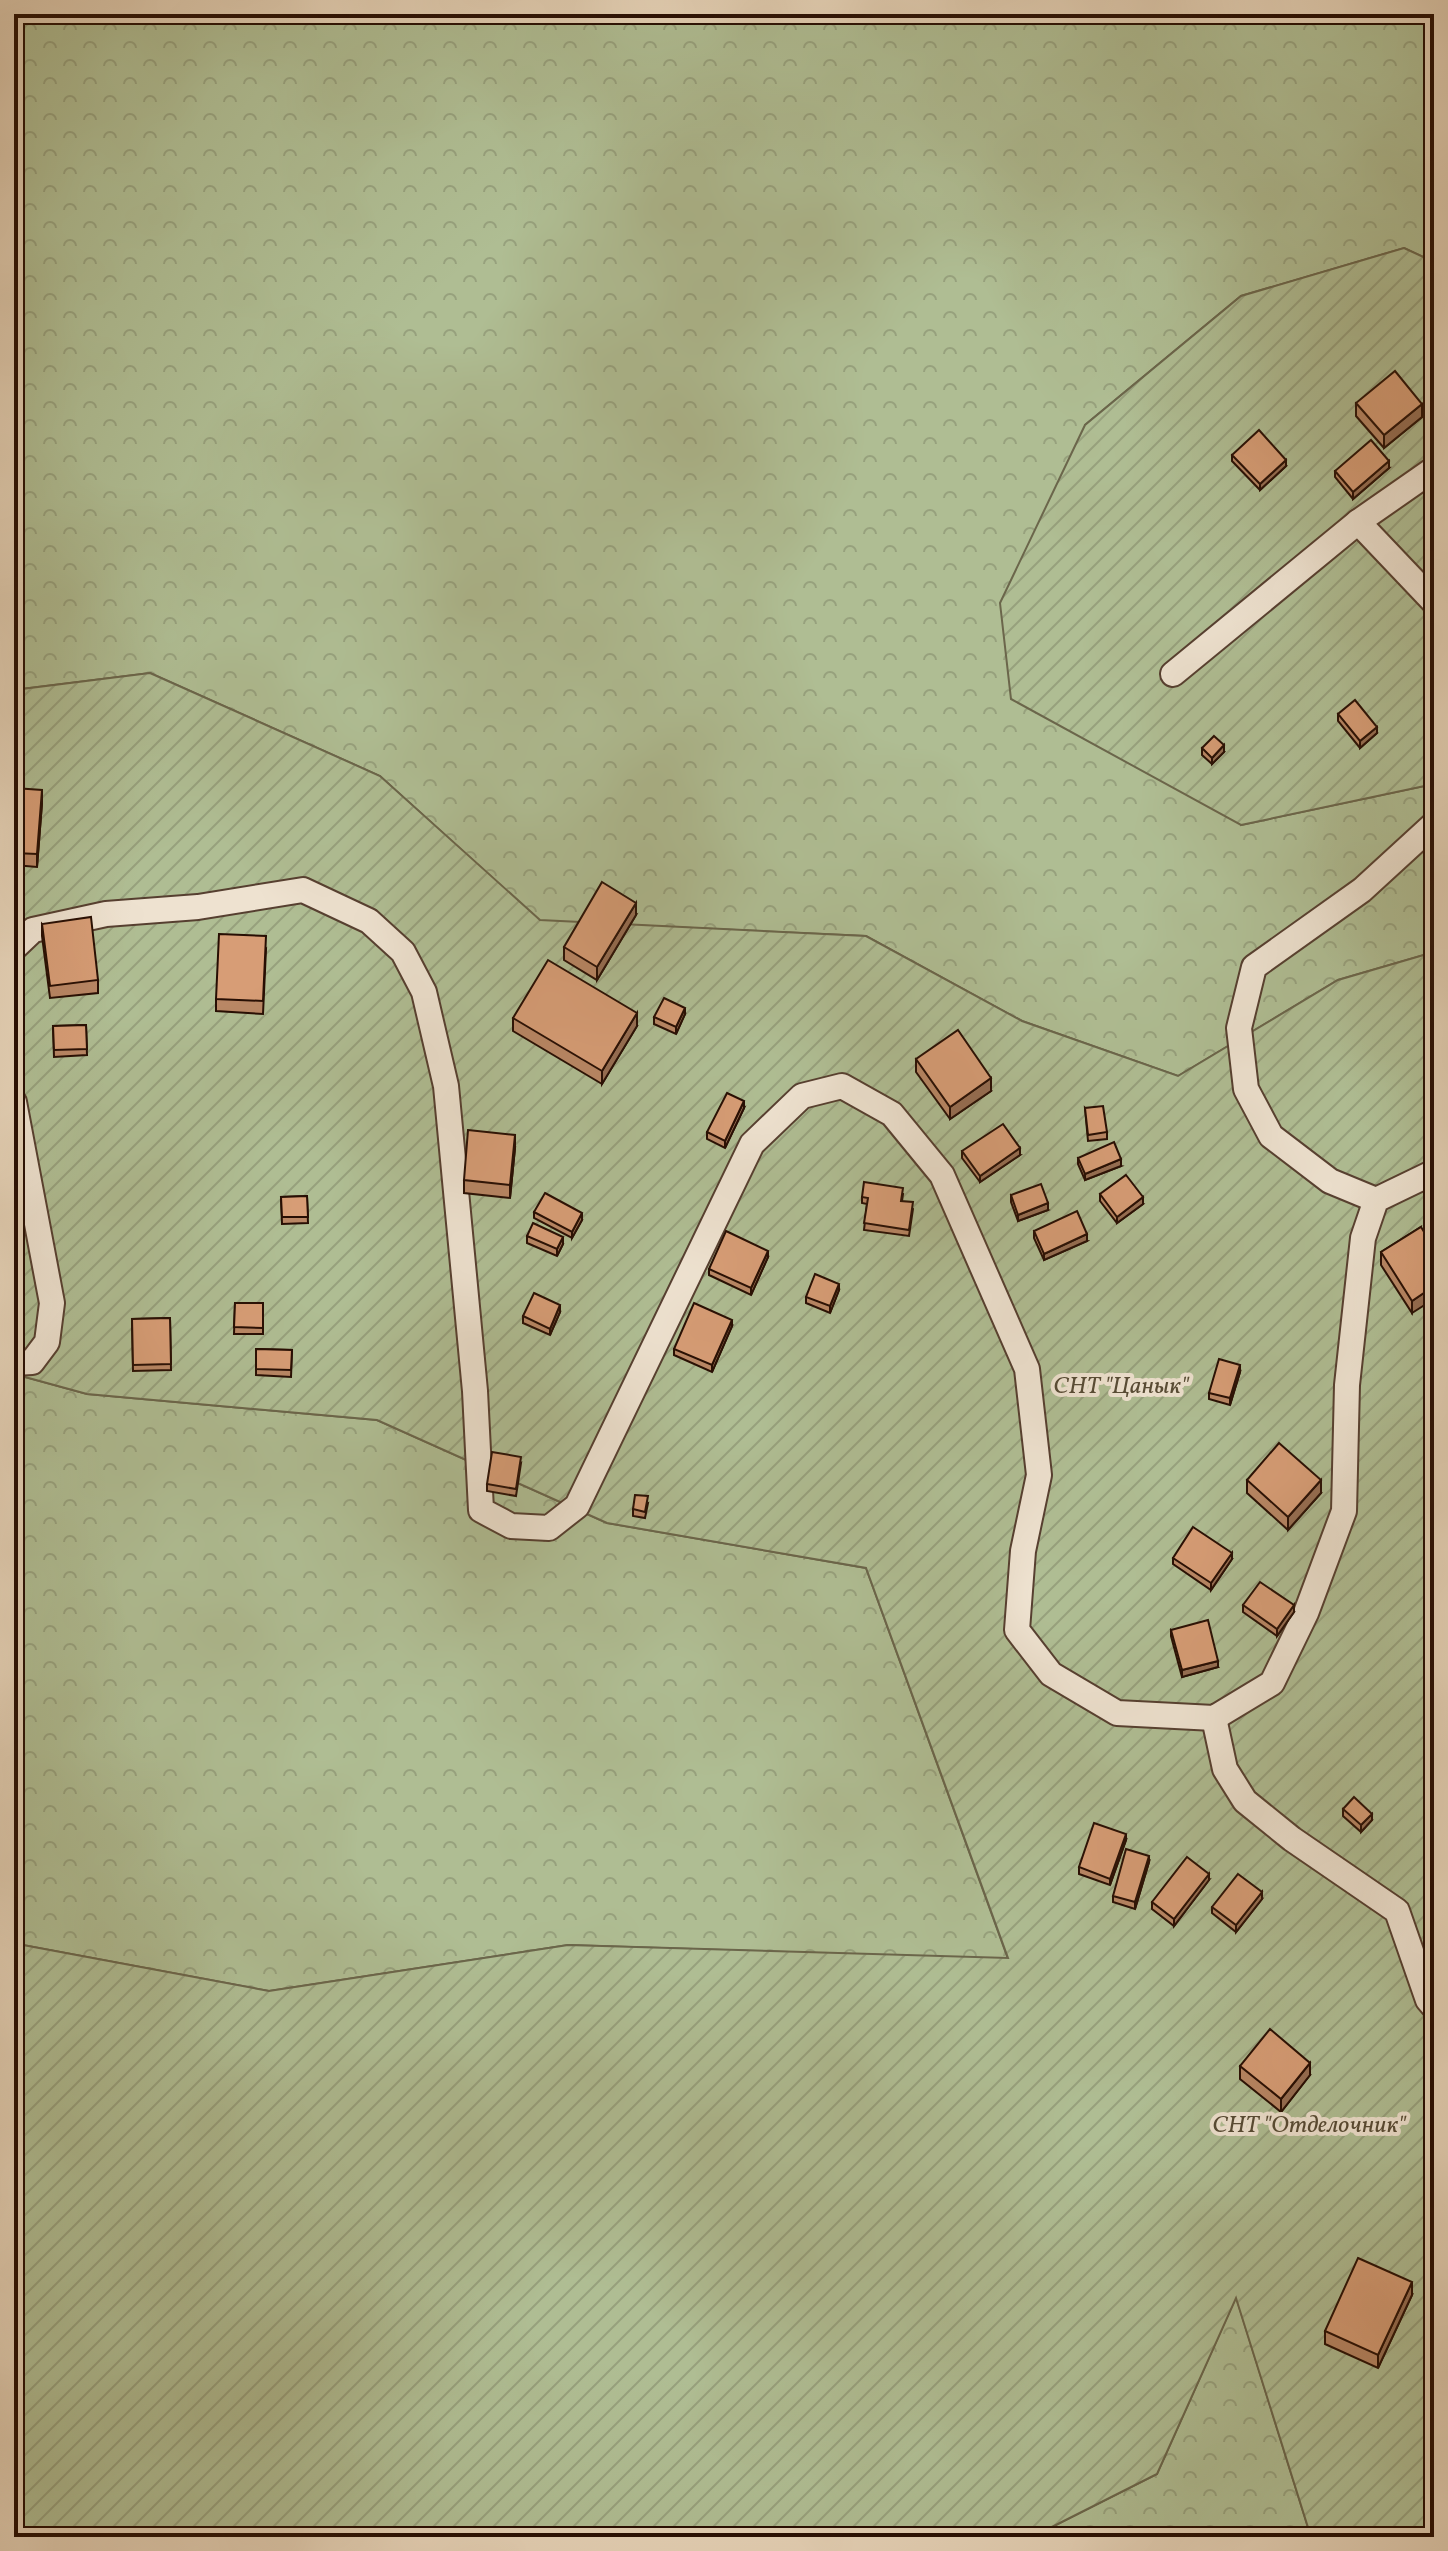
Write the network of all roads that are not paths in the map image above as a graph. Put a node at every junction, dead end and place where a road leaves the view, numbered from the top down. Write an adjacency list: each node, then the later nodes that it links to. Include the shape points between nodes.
1 (1434, 469): 2 (lane)
2 (1358, 522): 3 (lane); 4 (lane)
3 (1434, 602)
4 (1173, 674)
5 (1434, 824): 9 (lane, via 1362,890 1254,967 1239,1028 1246,1089 1271,1136 1330,1181)
6 (14, 948): 11 (lane, via 33,930 106,914 198,907 303,890 369,921 403,952 424,992 446,1086 481,1510 511,1526 549,1528 577,1506 752,1144 802,1096 842,1086 892,1114 942,1175 1027,1369 1039,1475 1023,1551 1017,1630 1051,1674 1117,1713)
7 (14, 1102): 10 (lane, via 52,1303 47,1342 32,1362)
8 (1434, 1172): 9 (lane)
9 (1376, 1200): 11 (lane, via 1363,1238 1347,1385 1344,1511 1306,1613 1272,1683)
10 (14, 1363)
11 (1214, 1718): 12 (lane, via 1225,1769 1245,1801 1397,1911)
12 (1434, 2007)

